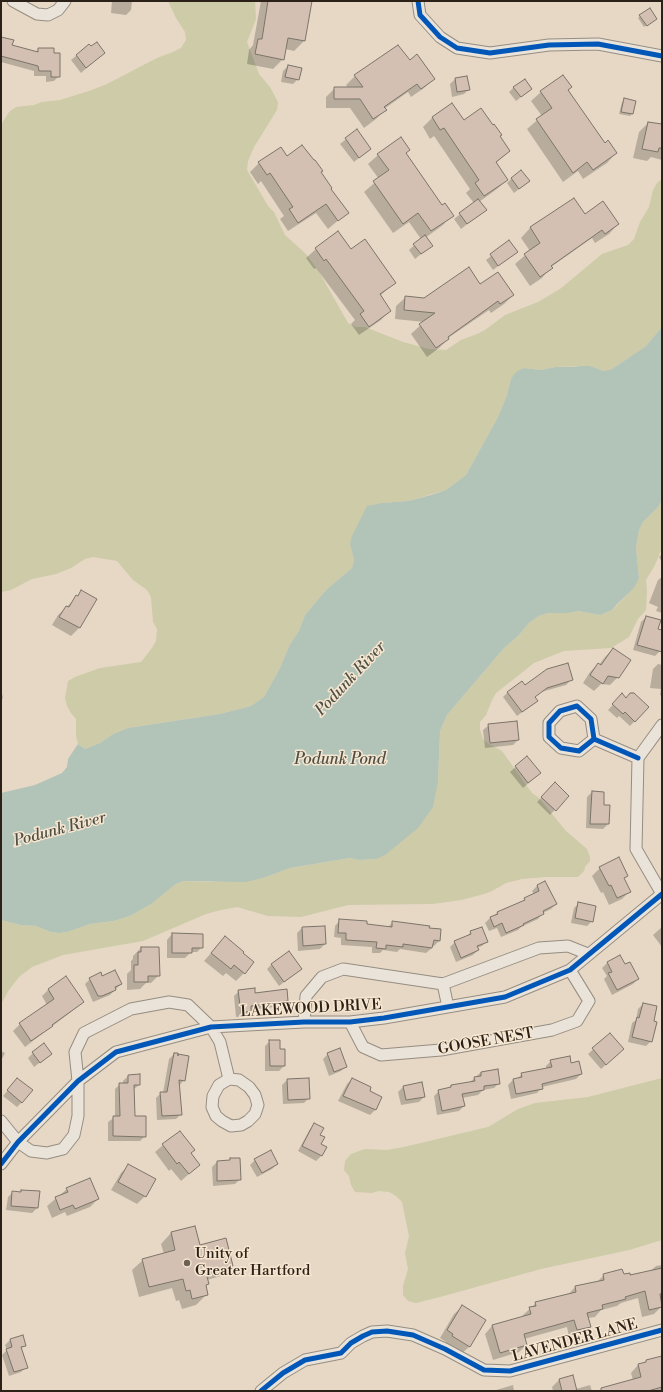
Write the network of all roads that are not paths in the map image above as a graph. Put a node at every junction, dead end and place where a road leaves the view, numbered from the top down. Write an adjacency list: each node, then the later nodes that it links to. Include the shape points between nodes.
1 (13, 1): 2 (street, via 37,14 48,15 58,10)
2 (65, 1)
3 (418, 1): 4 (street, via 420,15 440,37 457,48 490,53 549,45 598,44)
4 (662, 56)
5 (662, 725): 7 (street)
6 (594, 739): 6 (street, via 591,719 577,706 560,711 549,723 549,738 561,748 579,751); 7 (street)
7 (638, 758): 8 (street, LAKEWOOD DRIVE, via 636,849)
8 (662, 894): 9 (street, LAKEWOOD DRIVE)
9 (588, 954): 10 (street, LAKEWOOD DRIVE); 11 (street, via 568,946 539,948)
10 (570, 970): 12 (street, LAKEWOOD DRIVE, via 504,997); 14 (street, GOOSE NEST, via 589,1001 577,1021 552,1030 442,1050 381,1055 363,1046)
11 (444, 984): 12 (street); 13 (street, via 343,969 322,977 306,996)
12 (448, 1007): 14 (street, LAKEWOOD DRIVE)
13 (304, 1022): 14 (street, LAKEWOOD DRIVE); 15 (street, LAKEWOOD DRIVE)
14 (350, 1022)
15 (211, 1026): 16 (street, via 220,1042); 17 (street, LAKEWOOD DRIVE, via 116,1052); 17 (street, via 188,1005 169,1002 130,1009 84,1033 75,1052)
16 (229, 1079): 16 (street, via 219,1085 213,1096 212,1107 222,1122 231,1126 241,1125 256,1114 258,1105 255,1095 248,1087 239,1080)
17 (78, 1081): 19 (street, LAKEWOOD DRIVE); 19 (street, via 78,1116 74,1135 63,1149 47,1153 31,1151)
18 (1, 1122): 19 (street)
19 (18, 1142): 20 (street, LAKEWOOD DRIVE)
20 (1, 1164)
21 (662, 1330): 22 (street, LAVENDER LANE, via 510,1371 484,1370 413,1335 387,1331 372,1332 341,1353 305,1360 283,1373)
22 (261, 1391)

